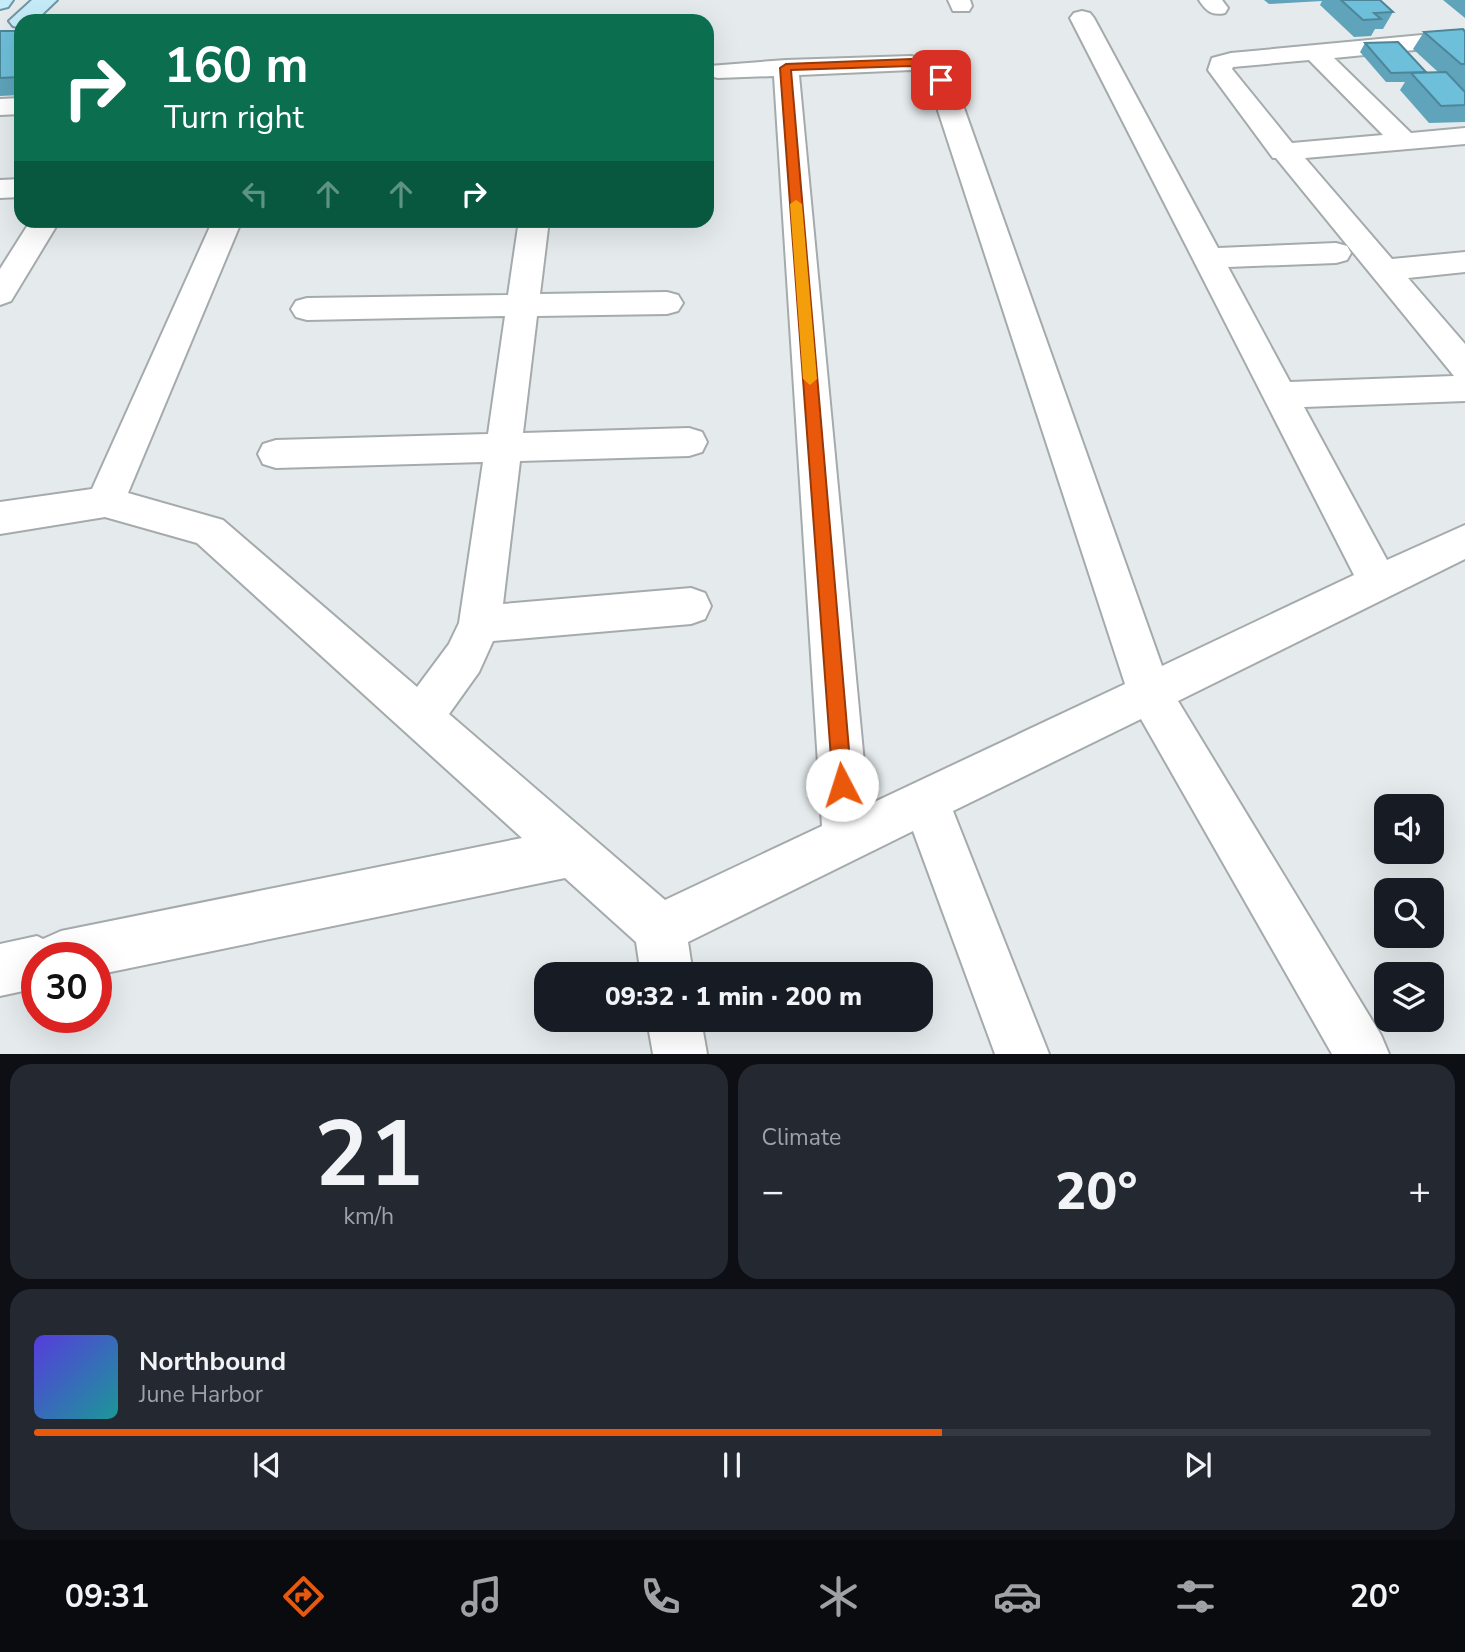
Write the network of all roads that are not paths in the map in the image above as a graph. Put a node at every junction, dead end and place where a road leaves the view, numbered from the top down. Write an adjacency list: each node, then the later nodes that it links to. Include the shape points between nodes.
1 (46, 0): 3 (main road)
2 (1084, 7): 15 (street)
3 (29, 14)
4 (1465, 38): 5 (street)
5 (1314, 51): 9 (street); 10 (street, via 1221,63 1220,70)
6 (786, 68): 7 (street); 34 (street, via 911,62 934,69 941,80); 37 (street)
7 (718, 71)
8 (1465, 136): 9 (street)
9 (1404, 141): 10 (street)
10 (1283, 152): 17 (street)
11 (41, 228): 18 (street)
12 (225, 228): 28 (street)
13 (533, 228): 20 (street)
14 (1336, 253): 15 (street)
15 (1207, 258): 24 (street)
16 (1465, 262): 17 (street)
17 (1386, 270): 22 (street)
18 (0, 294)
19 (667, 303): 20 (street)
20 (523, 305): 21 (street); 26 (street)
21 (307, 309)
22 (1465, 367)
23 (1465, 388): 24 (street)
24 (1280, 395): 31 (street)
25 (688, 442): 26 (street)
26 (504, 448): 27 (street); 33 (street)
27 (276, 454)
28 (105, 502): 29 (street); 35 (street, via 209,531)
29 (0, 518)
30 (1465, 541): 31 (street)
31 (1379, 584): 34 (street)
32 (691, 606): 33 (street)
33 (480, 624): 35 (street, via 464,658)
34 (1150, 694): 36 (street); 46 (street)
35 (420, 718): 38 (street)
36 (926, 802): 37 (street); 45 (street)
37 (847, 840): 40 (street)
38 (572, 852): 39 (street); 40 (street)
39 (112, 947)
40 (664, 952)
41 (21, 965): 42 (street)
42 (0, 970)
43 (676, 1032): 44 (street)
44 (680, 1054)
45 (1022, 1054)
46 (1362, 1054)

